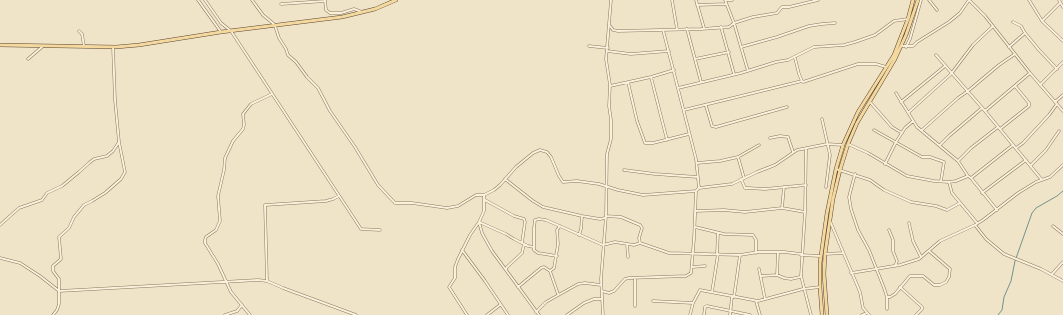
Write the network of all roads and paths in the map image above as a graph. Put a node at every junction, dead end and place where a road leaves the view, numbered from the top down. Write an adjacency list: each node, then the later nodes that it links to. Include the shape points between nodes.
1 (198, 0): 24 (street)
2 (206, 0): 21 (street)
3 (252, 0): 29 (street)
4 (325, 0): 19 (street); 26 (street, via 326,10 330,13 354,9)
5 (395, 0): 26 (main road)
6 (611, 0): 35 (street)
7 (672, 0): 40 (street)
8 (696, 0): 22 (street)
9 (725, 0): 10 (street); 20 (street)
10 (732, 0)
11 (818, 0): 32 (street, via 782,8 777,12)
12 (913, 0): 27 (main road)
13 (918, 0): 51 (main road)
14 (921, 0): 54 (street)
15 (929, 0): 25 (street)
16 (969, 0): 36 (street); 54 (street, via 949,22 913,46)
17 (1029, 0): 28 (street)
18 (1060, 1): 23 (street); 28 (street)
19 (281, 4)
20 (726, 4): 22 (street); 32 (street)
21 (210, 6): 24 (street); 43 (street, via 223,26)
22 (697, 6): 38 (street)
23 (1063, 7)
24 (205, 10): 44 (street)
25 (937, 10)
26 (362, 12): 34 (main road)
27 (908, 19): 61 (street, via 894,21 866,39 844,45 814,47); 66 (main road, via 894,55)
28 (1042, 21): 46 (street)
29 (270, 22): 33 (street); 34 (street)
30 (1013, 22): 45 (street, via 1021,26)
31 (835, 23): 53 (street, via 809,26)
32 (734, 24): 37 (street); 53 (street)
33 (270, 26): 34 (main road); 43 (main road)
34 (275, 26): 142 (street, via 288,55 318,88 378,185 393,202 447,208 476,195)
35 (610, 26): 39 (street, via 613,30); 56 (street)
36 (993, 26): 55 (street); 70 (street, via 973,45)
37 (721, 27): 38 (street); 58 (street)
38 (704, 28): 41 (street)
39 (663, 29): 40 (street); 57 (street)
40 (678, 29): 41 (street)
41 (687, 29): 63 (street)
42 (79, 31): 49 (street)
43 (230, 31): 44 (main road); 83 (street)
44 (220, 32): 52 (main road)
45 (1024, 33): 55 (street); 67 (street)
46 (1063, 41)
47 (0, 45): 48 (main road)
48 (43, 46): 49 (main road); 62 (street)
49 (84, 46): 52 (main road)
50 (590, 46): 56 (street)
51 (901, 46): 54 (street); 85 (main road)
52 (113, 47): 105 (street)
53 (741, 47): 69 (street)
54 (906, 47)
55 (1009, 47): 59 (street)
56 (608, 49): 57 (street, via 631,54); 78 (street, via 606,59)
57 (669, 51): 68 (street)
58 (728, 52): 63 (street); 72 (street)
59 (1014, 54): 71 (street); 81 (street)
60 (936, 55): 65 (street)
61 (795, 57): 69 (street); 74 (street)
62 (28, 58)
63 (695, 59): 76 (street)
64 (1063, 63): 67 (street)
65 (944, 66): 70 (street); 86 (street)
66 (886, 67): 74 (street, via 858,64); 110 (main road, via 858,112)
67 (1057, 69): 77 (street)
68 (674, 70): 73 (street); 80 (street)
69 (748, 71): 72 (street)
70 (951, 74): 81 (street); 94 (street)
71 (1030, 74): 77 (street); 79 (street)
72 (734, 75): 76 (street)
73 (651, 77): 75 (street); 104 (street)
74 (802, 81): 88 (street)
75 (628, 82): 78 (street); 104 (street, via 644,142 653,144)
76 (701, 82): 80 (street)
77 (1040, 85): 87 (street)
78 (610, 86): 135 (street, via 608,106 611,139 607,154)
79 (1015, 86): 92 (street); 97 (street, via 1029,106)
80 (678, 88): 91 (street)
81 (968, 92): 90 (street); 99 (street)
82 (896, 93): 86 (street)
83 (272, 94): 141 (street); 200 (street, via 251,104 243,114 243,129 225,158 218,196 220,221 216,230 206,237 205,244)
84 (1063, 95): 87 (street)
85 (869, 101): 101 (street, via 892,127); 108 (main road)
86 (901, 102): 94 (street)
87 (1056, 103): 93 (street); 113 (street, via 1049,115)
88 (706, 106): 89 (street, via 712,126 716,127); 91 (street)
89 (787, 107)
90 (982, 108): 92 (street); 111 (street)
91 (684, 110): 102 (street)
92 (985, 111): 97 (street)
93 (1063, 111)
94 (908, 112): 96 (street)
95 (822, 119): 107 (street)
96 (913, 121): 99 (street); 101 (street)
97 (999, 128): 112 (street); 118 (street)
98 (874, 130): 106 (street)
99 (922, 130): 111 (street)
100 (1059, 131): 121 (street, via 1046,150)
101 (902, 133): 106 (street)
102 (689, 134): 104 (street); 119 (street)
103 (770, 138): 115 (street, via 788,136)
104 (667, 140)
105 (119, 142): 154 (street, via 107,156 94,159 62,186 47,193 42,200 18,208); 206 (street, via 125,172 122,177 105,193 84,205 59,237 61,259 53,266 53,271 59,279)
106 (896, 142): 120 (street); 132 (street, via 922,156 944,162)
107 (827, 144): 110 (street); 114 (street); 137 (street, via 830,155)
108 (848, 144): 120 (street); 123 (main road)
109 (759, 145): 116 (street)
110 (843, 145): 123 (main road)
111 (940, 145): 118 (street)
112 (1013, 145): 113 (street); 128 (street)
113 (1016, 148): 117 (street)
114 (806, 149): 115 (street); 134 (street)
115 (793, 152): 130 (street, via 775,166)
116 (738, 157): 119 (street); 130 (street)
117 (1026, 160): 121 (street); 140 (street)
118 (958, 161): 126 (street)
119 (697, 163): 127 (street)
120 (886, 164): 132 (street, via 907,176)
121 (1031, 165): 131 (street)
122 (1063, 165): 131 (street, via 1050,177)
123 (838, 169): 125 (street); 150 (main road); 180 (main road)
124 (624, 170): 127 (street)
125 (855, 174): 143 (street, via 911,202 947,210); 189 (street, via 850,202 858,230)
126 (968, 176): 128 (street); 133 (street)
127 (698, 177): 138 (street)
128 (971, 178): 140 (street)
129 (505, 179): 135 (street, via 516,167 540,150 547,152 551,157 563,182 577,181); 142 (street); 148 (street, via 543,207)
130 (743, 179): 136 (street, via 746,188); 138 (street, via 726,186)
131 (1042, 180): 145 (street, via 1018,193)
132 (941, 181): 133 (street)
133 (949, 182): 143 (street, via 950,190)
134 (806, 185): 136 (street); 147 (street)
135 (606, 186): 139 (street, via 643,195); 149 (street)
136 (784, 187): 144 (street)
137 (826, 187)
138 (699, 188): 139 (street)
139 (696, 191): 146 (street)
140 (982, 192): 145 (street)
141 (339, 196): 159 (street, via 361,229); 199 (street, via 326,201 265,205)
142 (483, 196): 151 (street, via 484,208); 164 (street, via 514,216 524,219)
143 (960, 203): 153 (street)
144 (782, 208): 146 (street, via 745,212); 147 (street)
145 (997, 210): 153 (street)
146 (695, 212): 158 (street)
147 (805, 212): 176 (street)
148 (582, 216): 149 (street, via 600,219); 163 (street)
149 (606, 217): 165 (street, via 621,217 640,225); 167 (street)
150 (830, 220): 173 (street); 177 (main road)
151 (479, 222): 164 (street); 169 (street); 188 (street, via 482,233 496,257)
152 (909, 223): 182 (street, via 913,241)
153 (977, 224): 155 (street)
154 (0, 225)
155 (975, 225): 170 (street, via 940,242); 193 (street, via 997,249)
156 (560, 226): 163 (street); 168 (street, via 539,218 535,220); 179 (street, via 557,230)
157 (1053, 226): 162 (street)
158 (694, 227): 161 (street); 174 (street)
159 (380, 230)
160 (890, 230): 186 (street, via 897,261)
161 (718, 233): 171 (street, via 753,235); 175 (street)
162 (1063, 234)
163 (579, 235): 167 (street)
164 (523, 243): 168 (street); 188 (street, via 522,253)
165 (640, 243): 166 (street); 174 (street, via 670,253)
166 (627, 244): 167 (street, via 615,242); 181 (street)
167 (604, 245): 201 (street)
168 (534, 247): 179 (street, via 538,253)
169 (462, 250): 218 (street); 228 (street, via 456,263 455,278 449,287)
170 (929, 251): 182 (street); 204 (street, via 950,269 946,282 934,285 922,276 911,276)
171 (757, 252): 172 (street); 178 (street)
172 (778, 252): 176 (street); 194 (street)
173 (843, 253): 177 (street); 192 (street)
174 (693, 254): 175 (street); 187 (street)
175 (717, 254): 178 (street); 208 (street)
176 (801, 254): 180 (street); 196 (street)
177 (825, 254): 241 (main road)
178 (740, 255): 210 (street)
179 (557, 256): 191 (street, via 554,268)
180 (820, 256): 203 (main road)
181 (628, 257)
182 (921, 257): 186 (street)
183 (0, 258): 206 (street, via 20,263)
184 (1063, 262): 193 (street)
185 (705, 266): 187 (street)
186 (895, 266): 189 (street)
187 (692, 267): 197 (street, via 691,273 686,276)
188 (506, 268): 202 (street)
189 (876, 268): 192 (street); 211 (street)
190 (758, 269): 195 (street)
191 (550, 270): 202 (street, via 541,268); 209 (street)
192 (852, 273): 223 (street, via 860,292 861,305)
193 (1052, 274): 198 (street)
194 (777, 275): 195 (street); 196 (street, via 792,279)
195 (761, 276): 213 (street)
196 (801, 276): 205 (street)
197 (635, 278): 207 (street, via 625,280 614,291); 219 (street)
198 (1063, 280)
199 (267, 281): 200 (street); 227 (street)
200 (226, 282): 206 (street); 217 (street)
201 (601, 285): 207 (street); 209 (street, via 581,283)
202 (518, 287): 222 (street)
203 (820, 287): 205 (street); 240 (main road)
204 (900, 287): 211 (street, via 892,296); 243 (street, via 922,307)
205 (803, 288): 213 (street); 239 (street)
206 (59, 291): 224 (street, via 59,304)
207 (602, 292): 212 (street)
208 (712, 292): 210 (street); 216 (street, via 699,291)
209 (559, 294): 222 (street)
210 (733, 297): 215 (street); 221 (street)
211 (887, 297): 220 (street)
212 (602, 299): 232 (street, via 584,303); 233 (street)
213 (765, 299): 215 (street)
214 (653, 301): 216 (street)
215 (756, 301): 238 (street)
216 (692, 303): 234 (street)
217 (242, 305): 225 (street, via 237,311); 226 (street)
218 (500, 305): 229 (street); 230 (street)
219 (635, 306)
220 (887, 309)
221 (731, 311): 235 (street, via 707,306); 236 (street); 237 (street)
222 (536, 312): 231 (street)
223 (868, 314): 242 (street)
224 (53, 315)
225 (225, 315)
226 (250, 315)
227 (356, 315)
228 (467, 315)
229 (487, 315)
230 (508, 315)
231 (539, 315)
232 (567, 315)
233 (603, 315)
234 (690, 315)
235 (704, 315)
236 (730, 315)
237 (750, 315)
238 (760, 315)
239 (811, 315)
240 (822, 315)
241 (827, 315)
242 (862, 315)
243 (916, 315)

